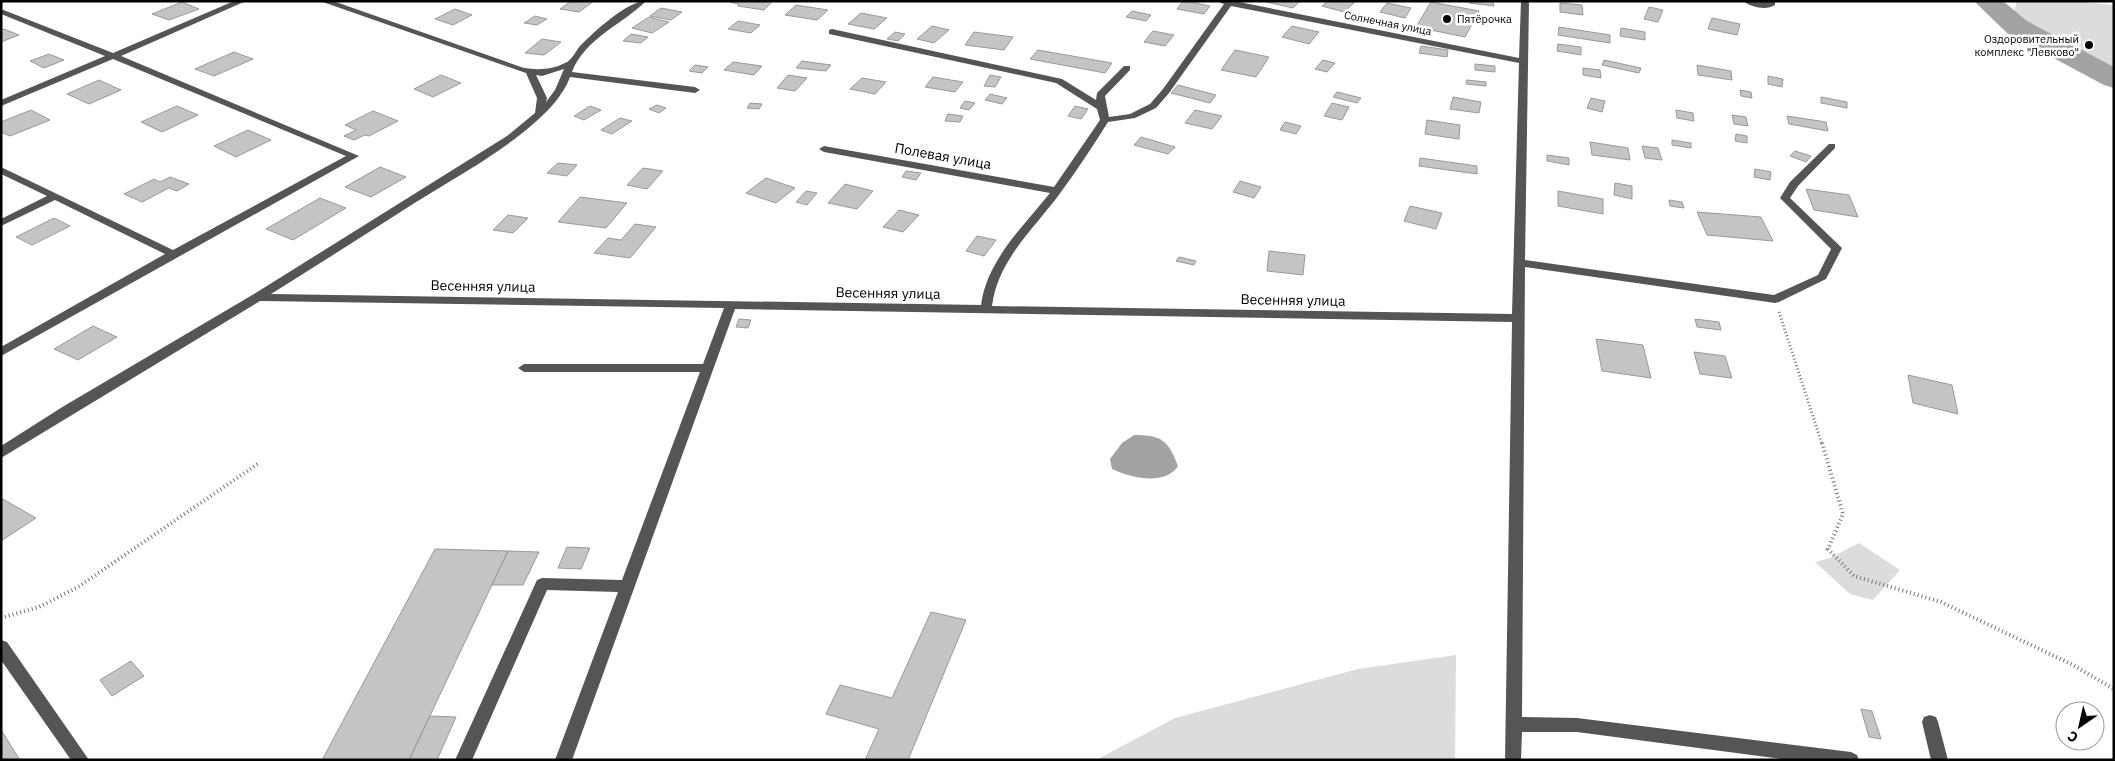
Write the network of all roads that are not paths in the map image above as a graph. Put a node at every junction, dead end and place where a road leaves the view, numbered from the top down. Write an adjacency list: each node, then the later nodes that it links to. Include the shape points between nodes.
1 (242, 1): 10 (street)
2 (324, 1): 14 (street, via 458,50)
3 (642, 1): 13 (street, via 601,32)
4 (1525, 1): 11 (street)
5 (1747, 1): 6 (street, via 1759,5 1771,5)
6 (1771, 1)
7 (1225, 2): 11 (street, Солнечная улица); 19 (street, via 1166,91 1152,106 1132,116)
8 (1, 11): 10 (street)
9 (832, 32): 17 (street, via 1059,81)
10 (113, 56): 16 (street); 26 (street, via 354,156)
11 (1523, 61): 27 (street)
12 (1127, 68): 17 (street, via 1100,95)
13 (568, 70): 14 (street); 15 (street); 18 (street, via 561,88)
14 (530, 72): 18 (street, via 542,98)
15 (695, 90)
16 (1, 103)
17 (1101, 108): 19 (street)
18 (540, 114): 28 (street, via 510,138)
19 (1105, 120): 23 (street)
20 (1832, 146): 27 (street, via 1794,184 1785,198 1838,248 1822,277 1775,299)
21 (824, 148): 23 (street, Полевая улица)
22 (1, 170): 24 (street)
23 (1057, 191): 30 (street, via 1000,265 986,297)
24 (56, 196): 25 (street); 26 (street)
25 (1, 223)
26 (174, 254): 32 (street)
27 (1519, 262): 31 (street)
28 (258, 297): 29 (street, Весенняя улица); 35 (street)
29 (730, 306): 30 (street, Весенняя улица); 34 (street)
30 (986, 310): 31 (street, Весенняя улица)
31 (1518, 318): 39 (street)
32 (1, 352)
33 (524, 368): 34 (street)
34 (707, 368): 36 (street)
35 (1, 453)
36 (627, 586): 41 (street, via 542,584); 42 (street)
37 (1, 647): 40 (street)
38 (1930, 722): 45 (street)
39 (1513, 724): 43 (street); 44 (street, via 1577,726)
40 (81, 760)
41 (463, 760)
42 (563, 760)
43 (1513, 760)
44 (1852, 760)
45 (1940, 760)

